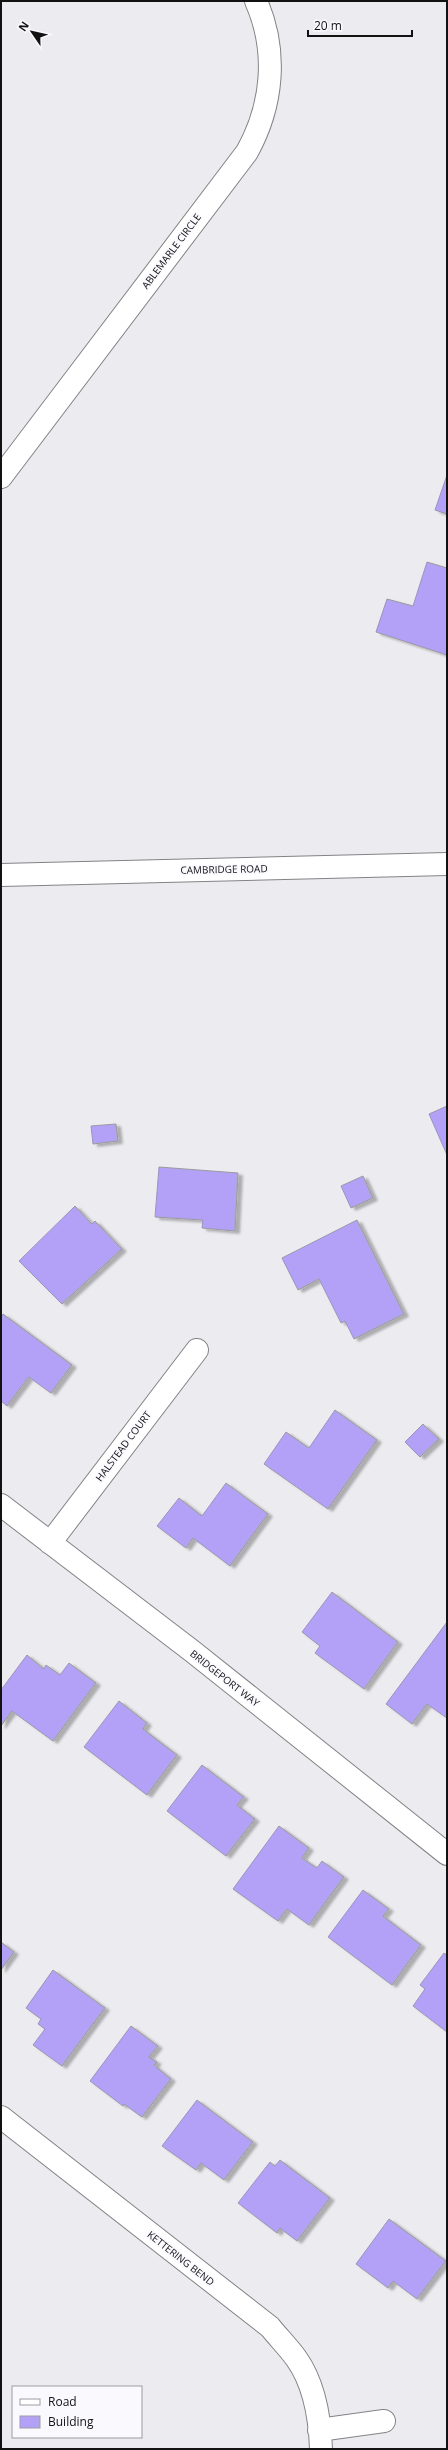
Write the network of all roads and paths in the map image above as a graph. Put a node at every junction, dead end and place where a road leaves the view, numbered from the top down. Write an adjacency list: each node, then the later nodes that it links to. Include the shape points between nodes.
1 (256, 1): 2 (street, ABLEMARLE CIRCLE, via 268,37 271,68 268,98 256,135 247,152)
2 (1, 477)
3 (447, 864): 4 (street, CAMBRIDGE ROAD)
4 (1, 875)
5 (197, 1350): 7 (street, HALSTEAD COURT)
6 (1, 1505): 7 (street, BRIDGEPORT WAY)
7 (50, 1543): 8 (street, BRIDGEPORT WAY, via 199,1656)
8 (447, 1854)
9 (1, 2117): 11 (street, KETTERING BEND, via 270,2327 297,2359 311,2390 318,2414)
10 (384, 2421): 11 (street, KETTERING BEND)
11 (320, 2439)

